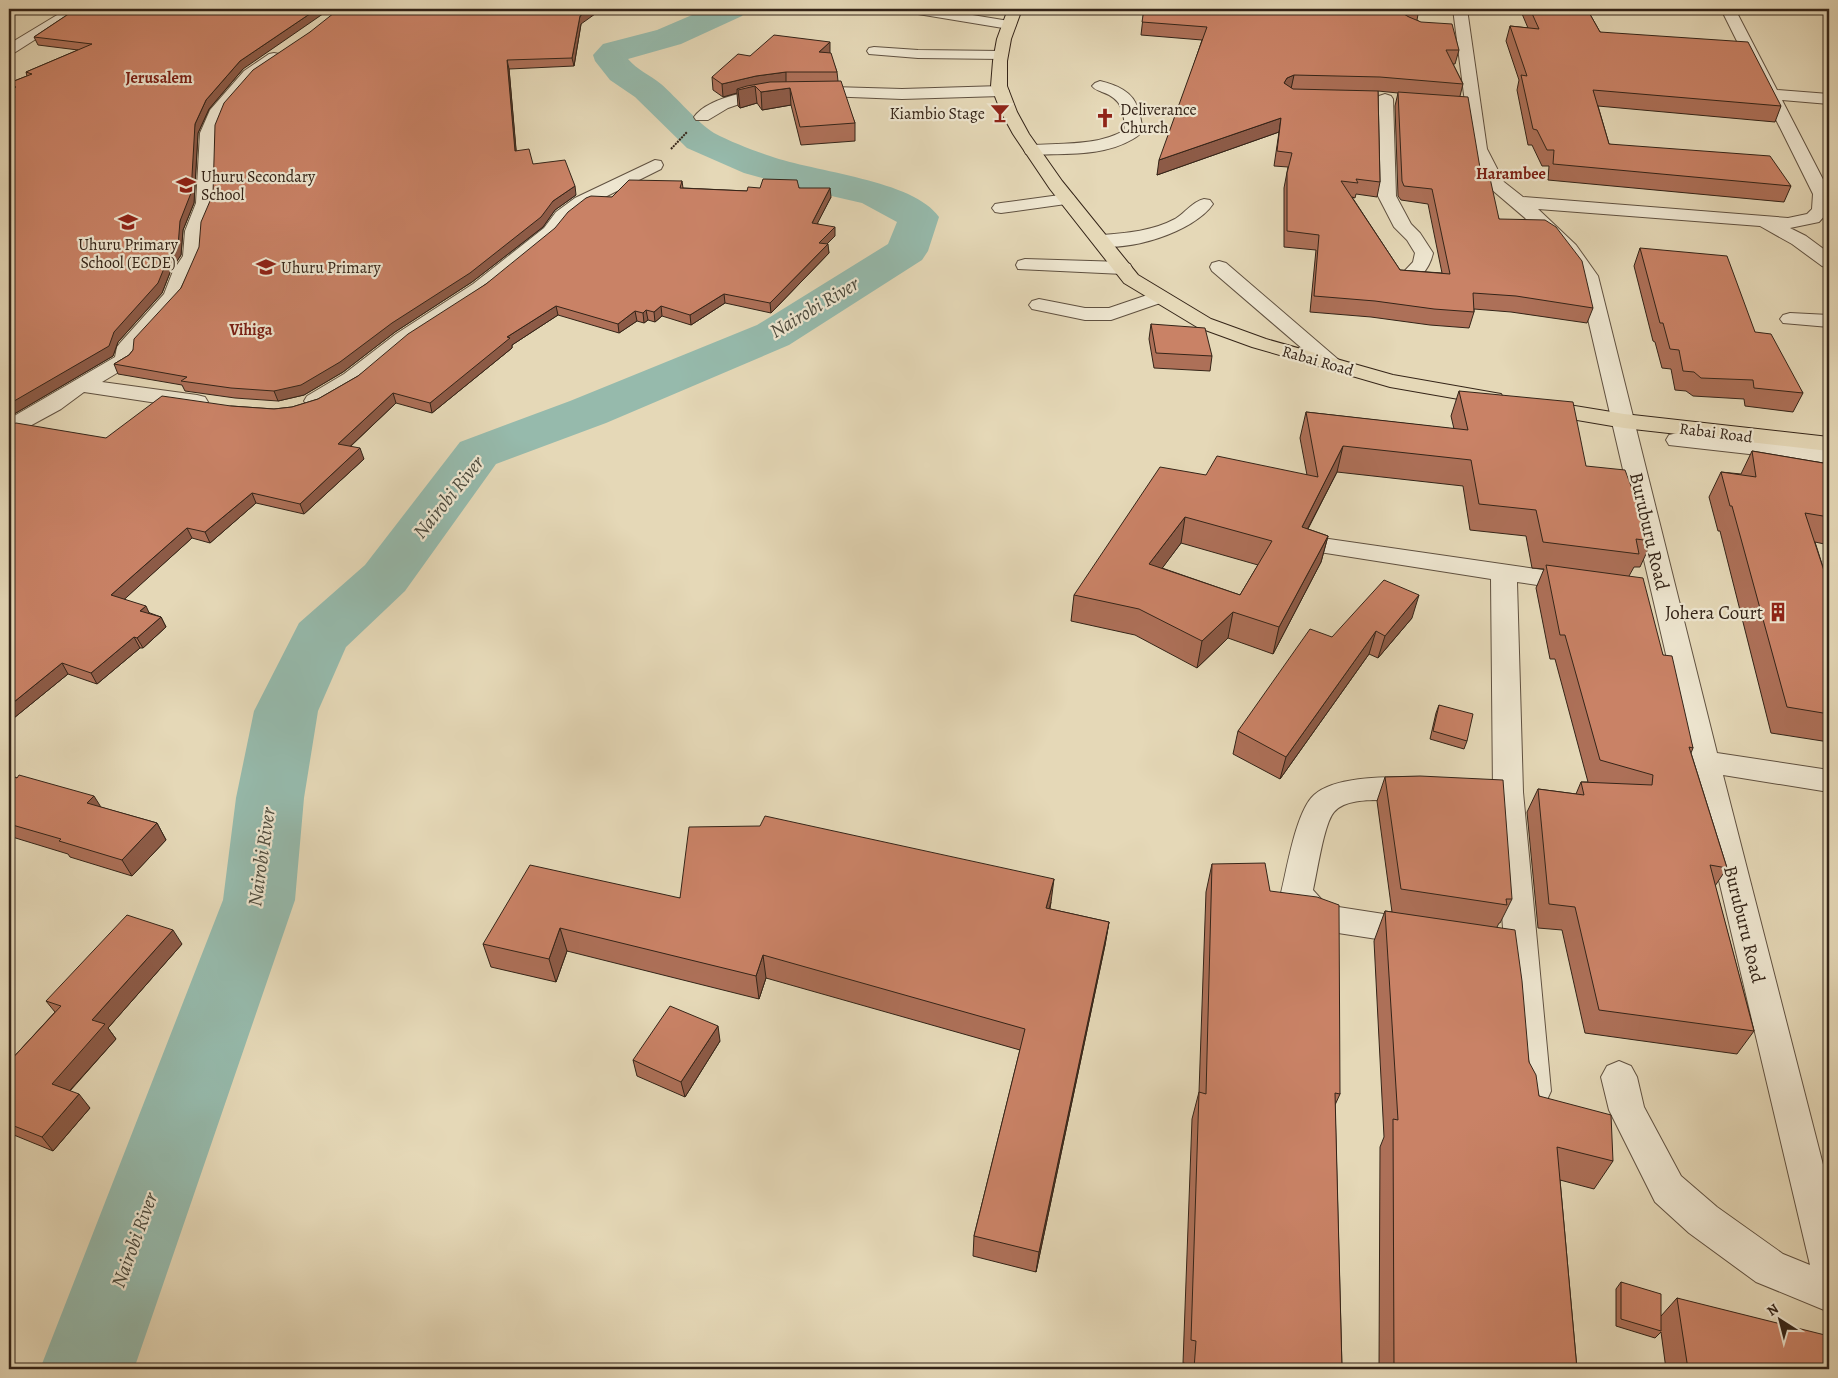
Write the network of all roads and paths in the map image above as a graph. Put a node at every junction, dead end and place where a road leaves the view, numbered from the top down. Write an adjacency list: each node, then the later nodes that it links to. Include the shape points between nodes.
1 (76, 9): 7 (street)
2 (912, 9): 5 (street)
3 (1460, 9): 18 (street, Buruburu Road, via 1457,30)
4 (1728, 9): 12 (street)
5 (1012, 17): 9 (main road, Rabai Road)
6 (286, 48): 39 (street, via 249,74 218,110 208,133 205,203 194,231 192,256 173,296 127,347 125,360)
7 (9, 50)
8 (874, 51): 9 (street)
9 (1001, 54): 11 (main road, Rabai Road)
10 (1100, 86): 20 (street, via 1126,98 1132,110 1133,132 1116,142 1094,147)
11 (1001, 91): 19 (street, via 902,94 789,91 725,103); 20 (main road, Rabai Road)
12 (1770, 94): 15 (street); 22 (street)
13 (1368, 98): 14 (street)
14 (1385, 99): 16 (street); 33 (street, via 1387,196 1403,227 1414,237 1424,254 1422,263)
15 (1829, 99)
16 (1405, 100)
17 (1454, 103): 18 (street)
18 (1474, 105): 24 (street, Buruburu Road, via 1479,149 1491,175 1497,185)
19 (702, 117): 21 (path)
20 (1032, 150): 23 (main road, Rabai Road)
21 (655, 166): 41 (street, via 581,202 562,216 550,232 480,288 403,338 345,384)
22 (1825, 194): 27 (street, via 1821,210 1813,218 1788,223)
23 (1067, 199): 26 (street); 28 (main road, Rabai Road)
24 (1519, 202): 27 (street); 42 (street, Buruburu Road, via 1562,238 1588,276)
25 (1204, 204): 28 (street, via 1179,226 1130,239)
26 (1001, 208)
27 (1762, 221): 29 (street, via 1799,240)
28 (1102, 241): 32 (main road, Rabai Road)
29 (1829, 262)
30 (1025, 265): 32 (street)
31 (1218, 267): 38 (street)
32 (1123, 268): 34 (main road, Rabai Road, via 1131,279)
33 (1406, 280)
34 (1159, 296): 35 (street, via 1111,314 1085,314); 38 (main road, Rabai Road, via 1204,323)
35 (1039, 305)
36 (1790, 319): 37 (street)
37 (1829, 321)
38 (1334, 365): 42 (main road, Rabai Road, via 1390,381)
39 (80, 385): 40 (street); 43 (street)
40 (215, 404)
41 (296, 408)
42 (1624, 421): 45 (main road, Rabai Road); 50 (street, Buruburu Road, via 1651,593)
43 (9, 428)
44 (1677, 440): 46 (street)
45 (1829, 444)
46 (1829, 456)
47 (1322, 546): 48 (street)
48 (1504, 574): 49 (street); 55 (street, via 1494,791 1506,945)
49 (1599, 586)
50 (1705, 762): 51 (street); 56 (street, Buruburu Road)
51 (1829, 781)
52 (1441, 789): 53 (street, via 1360,791 1337,795 1323,805 1297,893 1310,909 1325,918)
53 (1443, 936)
54 (1619, 1077): 57 (street, via 1628,1110 1668,1190 1703,1220 1770,1268)
55 (1532, 1091)
56 (1829, 1263)
57 (1829, 1292)

